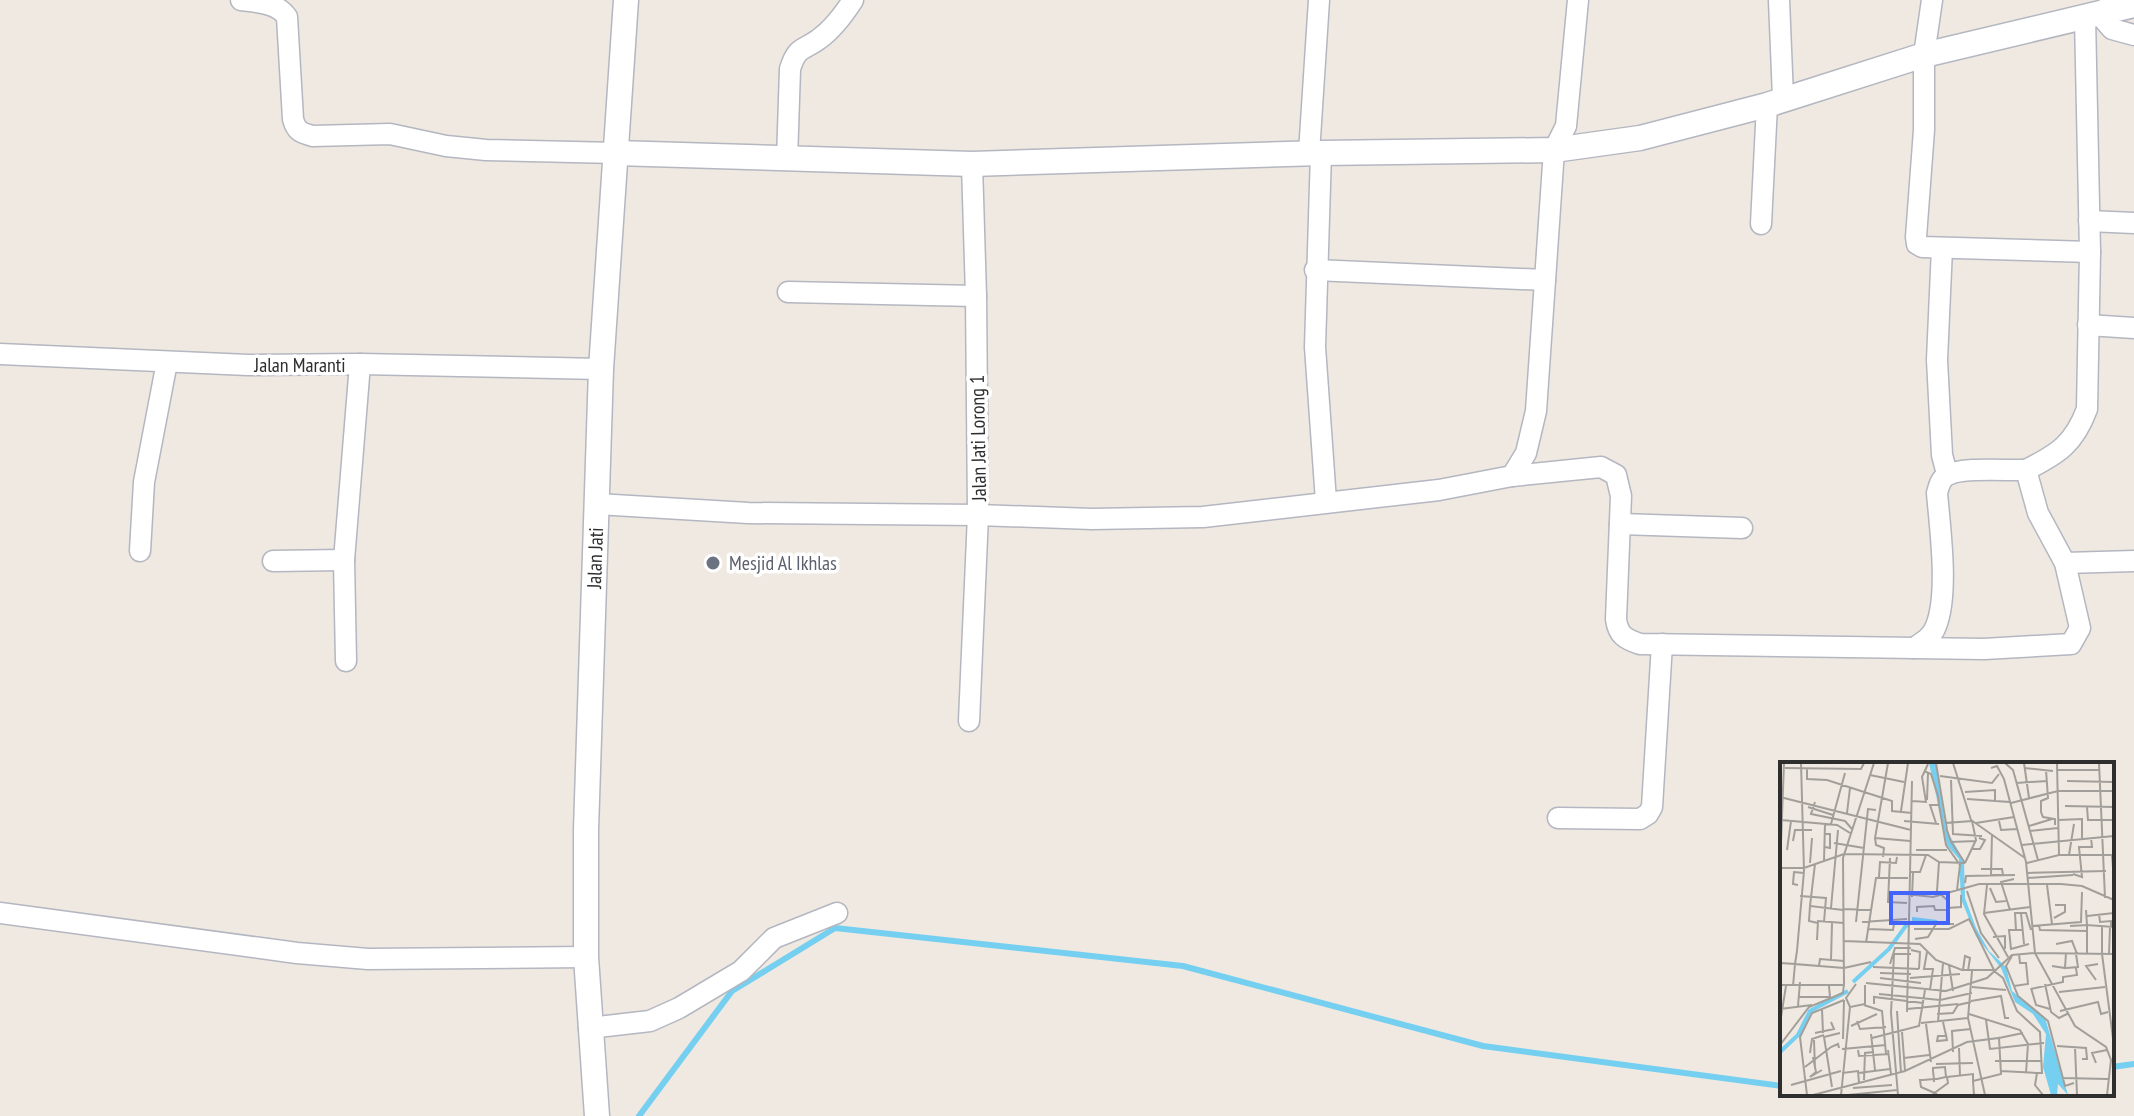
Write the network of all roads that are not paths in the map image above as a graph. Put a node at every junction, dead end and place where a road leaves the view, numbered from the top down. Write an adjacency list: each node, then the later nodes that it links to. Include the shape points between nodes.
1 (241, 0): 14 (street, via 277,7 287,17 293,119 301,133 390,134 486,150)
2 (626, 0): 14 (street, Jalan Jati)
3 (853, 0): 16 (street, via 829,30 794,55)
4 (1319, 0): 15 (street)
5 (1578, 0): 13 (street, via 1566,126)
6 (1779, 0): 12 (street)
7 (1932, 0): 11 (street)
8 (2134, 5): 9 (street)
9 (2100, 10): 10 (street, via 2112,29); 11 (street); 18 (street)
10 (2134, 35)
11 (1924, 55): 12 (street); 21 (street, via 1916,237 1922,247)
12 (1775, 102): 13 (street, via 1640,138); 20 (street)
13 (1554, 150): 15 (street); 24 (street)
14 (616, 153): 16 (street); 32 (street, Jalan Jati)
15 (1315, 153): 17 (street); 23 (street)
16 (787, 160): 17 (street)
17 (972, 164): 26 (street, Jalan Jati Lorong 1)
18 (2089, 221): 19 (street); 22 (street)
19 (2134, 223)
20 (1761, 224)
21 (1942, 248): 22 (street); 34 (street, via 1937,360)
22 (2090, 252): 27 (street)
23 (1315, 270): 24 (street); 36 (street)
24 (1545, 280): 35 (street, via 1536,411 1526,453)
25 (788, 292): 26 (street)
26 (976, 296): 38 (street, Jalan Jati Lorong 1)
27 (2088, 325): 28 (street); 33 (street, via 2087,409 2079,431 2063,448)
28 (2134, 328)
29 (0, 354): 30 (street, Jalan Maranti)
30 (167, 362): 31 (street, Jalan Maranti); 41 (street, via 144,482)
31 (360, 364): 32 (street, Jalan Maranti); 42 (street)
32 (601, 369): 37 (street, Jalan Jati)
33 (2026, 470): 34 (street); 45 (street, via 2038,513)
34 (1947, 474): 47 (street, via 1937,493 1940,608 1936,628)
35 (1512, 476): 36 (street, via 1439,490); 39 (street, via 1610,470 1621,496)
36 (1326, 501): 38 (street, via 1203,517)
37 (597, 504): 38 (street, Jalan Jati Lorong 1, via 748,513); 53 (street, Jalan Jati)
38 (978, 515): 49 (street)
39 (1620, 524): 40 (street); 46 (street, via 1617,629 1640,644)
40 (1742, 528)
41 (140, 551)
42 (344, 560): 43 (street); 48 (street)
43 (273, 561)
44 (2134, 561): 45 (street)
45 (2065, 563): 47 (street, via 2080,628 2071,644)
46 (1662, 644): 47 (street); 50 (street, via 1648,814 1640,819)
47 (1914, 648)
48 (346, 661)
49 (969, 721)
50 (1558, 818)
51 (0, 913): 53 (street, via 368,959)
52 (837, 913): 54 (street, via 774,938 741,971 679,1008 650,1021)
53 (586, 957): 54 (street, Jalan Jati)
54 (589, 1028): 55 (street, Jalan Jati)
55 (597, 1116)

